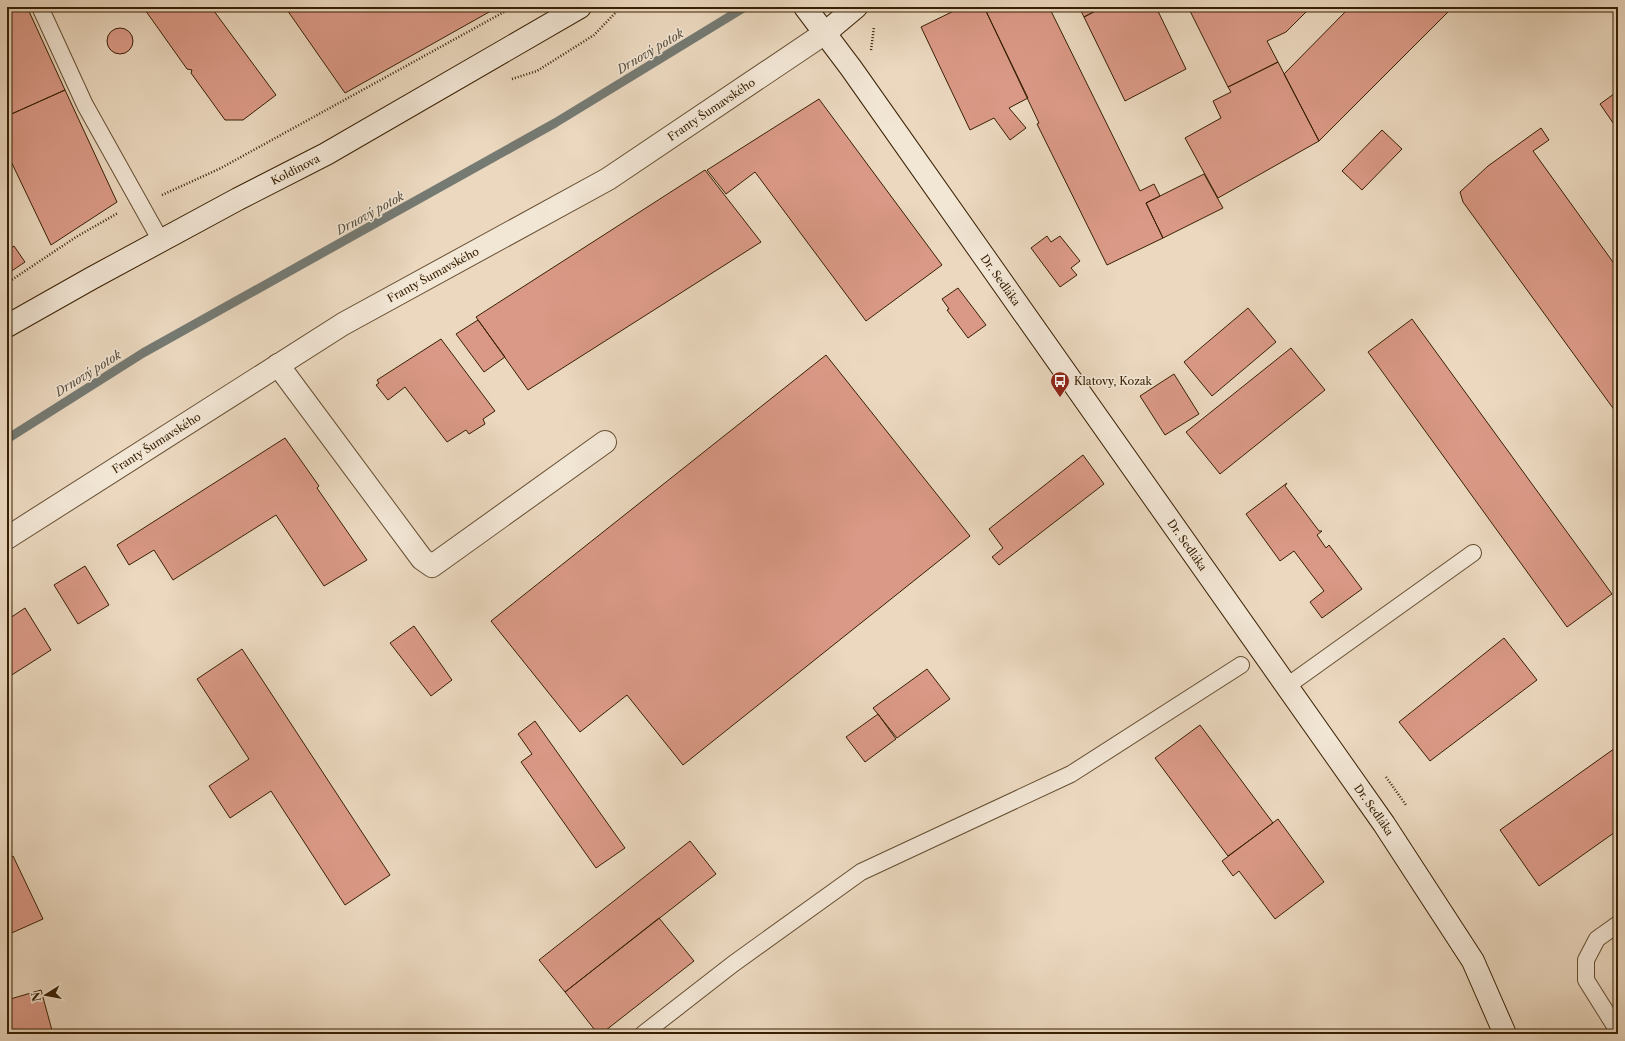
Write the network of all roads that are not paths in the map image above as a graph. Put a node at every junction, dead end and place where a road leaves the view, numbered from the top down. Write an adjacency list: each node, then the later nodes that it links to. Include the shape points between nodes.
1 (40, 7): 6 (lane, via 85,105)
2 (580, 7): 6 (street, Koldinova, via 326,154)
3 (856, 7): 5 (street, Franty Šumavského)
4 (807, 9): 5 (street, Dr. Sedláka)
5 (825, 33): 8 (street, Franty Šumavského, via 608,179 343,324); 13 (street, Dr. Sedláka)
6 (161, 241): 7 (street, Koldinova)
7 (7, 326)
8 (278, 365): 9 (street, via 422,559 432,566); 10 (street, Franty Šumavského)
9 (605, 442)
10 (7, 538)
11 (1473, 553): 13 (lane)
12 (1241, 665): 16 (lane, via 1071,774 861,872 733,964)
13 (1287, 686): 17 (street, Dr. Sedláka, via 1384,824 1473,961)
14 (1618, 924): 15 (lane, via 1597,939 1586,960 1586,980)
15 (1618, 1031)
16 (643, 1034)
17 (1505, 1034)

